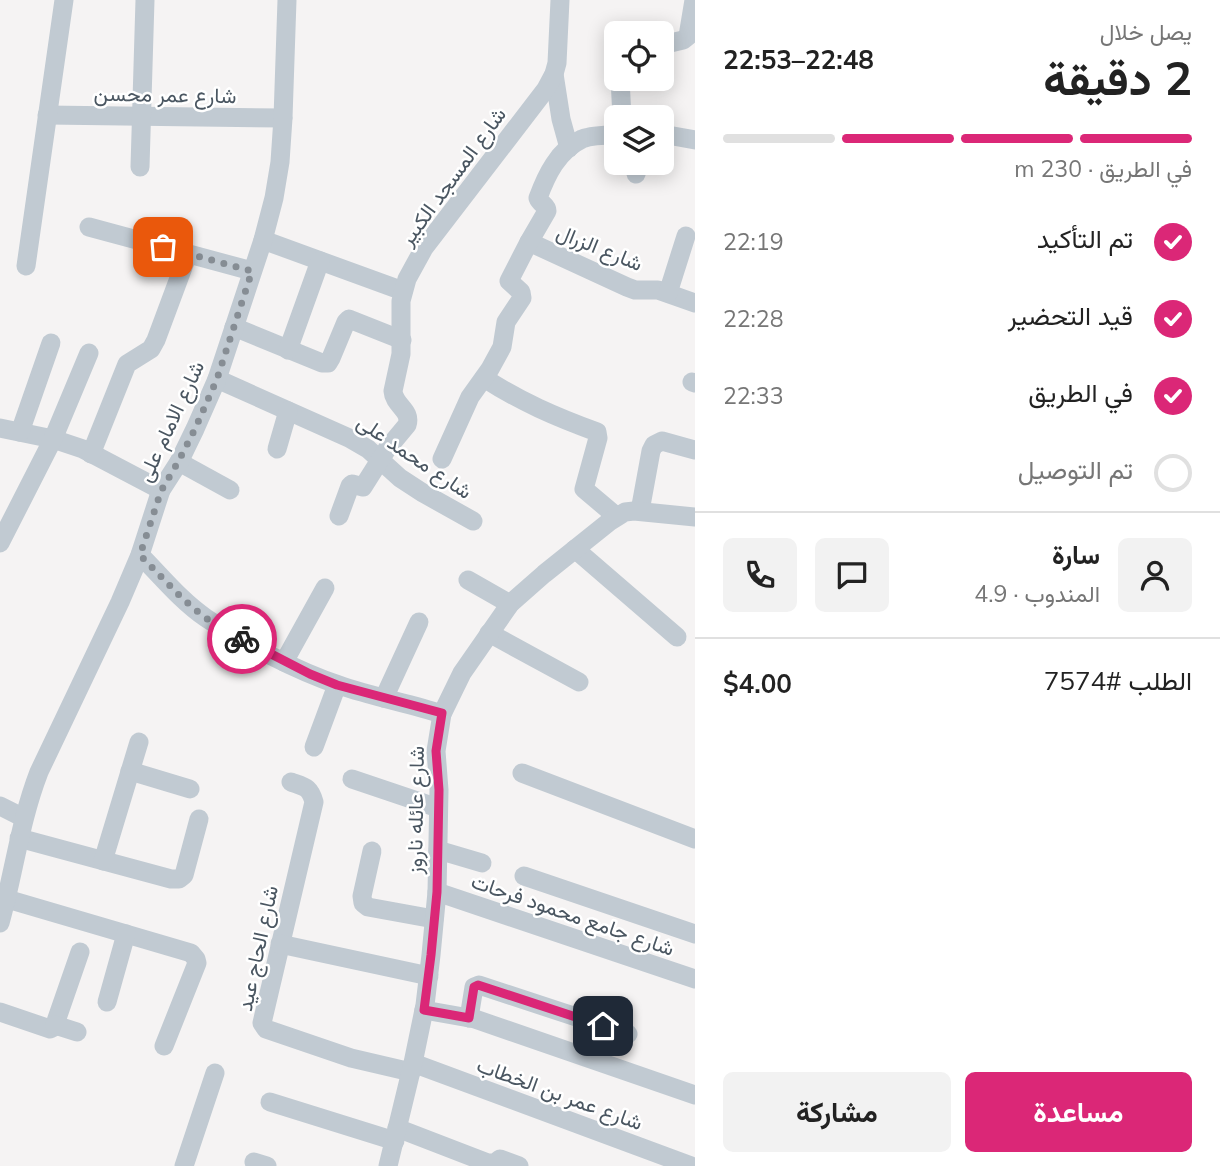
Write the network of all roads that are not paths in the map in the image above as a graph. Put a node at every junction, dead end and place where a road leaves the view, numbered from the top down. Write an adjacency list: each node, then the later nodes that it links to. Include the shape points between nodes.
1 (64, 0): 8 (street)
2 (145, 0): 9 (street)
3 (287, 0): 10 (street, شارع الامام على)
4 (560, 0): 7 (street, شارع المسجد الكبير)
5 (694, 0): 6 (street, via 688,36)
6 (674, 42)
7 (554, 74): 14 (street); 24 (street, شارع المسجد الكبير, via 424,248)
8 (47, 115): 9 (street, شارع عمر محسن); 22 (street)
9 (140, 116): 10 (street, شارع عمر محسن); 15 (street)
10 (283, 118): 18 (street, شارع الامام على, via 280,162)
11 (604, 135): 14 (street, via 582,139)
12 (674, 136): 13 (street)
13 (695, 140)
14 (569, 148): 19 (street, via 545,181 538,198 547,211)
15 (140, 167)
16 (89, 227): 20 (street)
17 (685, 236): 25 (street)
18 (263, 240): 21 (street); 23 (street, شارع الامام على)
19 (529, 242): 25 (street, شارع الزرال, via 635,290); 32 (street, via 509,281 522,298 506,322 504,342)
20 (188, 254): 23 (street); 40 (street, via 156,340 151,349 127,364)
21 (320, 261): 24 (street); 30 (street)
22 (26, 266)
23 (252, 271): 27 (street, شارع الامام على)
24 (403, 291): 28 (street, شارع المسجد الكبير)
25 (668, 293): 26 (street, شارع الزرال)
26 (695, 303)
27 (234, 327): 30 (street); 33 (street, شارع الامام على)
28 (402, 340): 30 (street, via 349,319 328,363); 41 (street, شارع المسجد الكبير, via 393,397 409,419)
29 (51, 343): 36 (street)
30 (288, 350)
31 (89, 353): 37 (street)
32 (484, 378): 42 (street, via 470,397); 48 (street, via 539,410 598,434 584,489)
33 (217, 379): 34 (street, شارع محمد على); 43 (street, شارع الامام على)
34 (288, 411): 38 (street); 41 (street, شارع محمد على, via 329,427)
35 (0, 428): 36 (street)
36 (20, 432): 37 (street)
37 (53, 439): 40 (street); 51 (street)
38 (277, 449)
39 (695, 450): 46 (street, via 662,441 654,445)
40 (91, 454): 44 (street)
41 (380, 459): 47 (street, شارع المسجد الكبير, via 363,487 349,486); 50 (street, شارع محمد على, via 422,494)
42 (442, 459)
43 (178, 462): 44 (street, شارع الامام على); 45 (street)
44 (161, 491): 53 (street, شارع الامام على)
45 (230, 491)
46 (640, 511): 48 (street, شارع عائله ناروز); 49 (street, شارع عائله ناروز)
47 (339, 516)
48 (616, 516): 52 (street, شارع عائله ناروز)
49 (695, 517)
50 (473, 521)
51 (2, 536)
52 (575, 549): 56 (street, شارع عائله ناروز); 59 (street)
53 (140, 555): 60 (street, via 204,617); 74 (street, شارع الامام على, via 39,772)
54 (468, 580): 56 (street)
55 (325, 588): 60 (street)
56 (510, 604): 58 (street, شارع عائله ناروز)
57 (419, 622): 63 (street)
58 (489, 633): 61 (street); 64 (street, شارع عائله ناروز)
59 (677, 637)
60 (284, 662): 62 (street)
61 (579, 682)
62 (337, 685): 63 (street); 66 (street)
63 (384, 698): 64 (street)
64 (442, 713): 73 (street, شارع عائله ناروز, via 436,751)
65 (139, 742): 67 (street)
66 (314, 747)
67 (130, 771): 71 (street); 80 (street)
68 (522, 773): 77 (street)
69 (352, 779): 73 (street)
70 (291, 782): 89 (street, شارع الحاج عيد, via 307,788 314,802)
71 (190, 789)
72 (0, 806): 74 (street)
73 (438, 808): 79 (street, شارع عائله ناروز)
74 (24, 818): 76 (street, شارع الامام على)
75 (198, 819): 80 (street, via 184,875 179,879)
76 (19, 838): 80 (street); 84 (street, شارع الامام على)
77 (695, 839)
78 (372, 850): 85 (street, via 363,903)
79 (438, 850): 81 (street); 83 (street, شارع عائله ناروز)
80 (103, 861)
81 (482, 863)
82 (524, 876): 88 (street)
83 (437, 892): 85 (street, شارع عائله ناروز); 92 (street, شارع جامع محمود فرحات)
84 (7, 899): 86 (street, شارع الامام على); 87 (street)
85 (435, 919): 91 (street, شارع عائله ناروز)
86 (0, 923)
87 (126, 934): 93 (street); 100 (street, via 191,953 196,959)
88 (695, 934)
89 (280, 944): 91 (street); 101 (street, شارع الحاج عيد, via 263,1027 351,1058)
90 (80, 952): 97 (street)
91 (429, 976): 94 (street, شارع عائله ناروز)
92 (695, 979)
93 (107, 1002)
94 (424, 1010): 96 (street); 101 (street, شارع عائله ناروز)
95 (0, 1012): 97 (street, via 50,1029)
96 (469, 1018): 99 (street, via 478,985); 103 (street)
97 (55, 1025): 98 (street)
98 (77, 1032)
99 (628, 1034)
100 (164, 1046)
101 (412, 1067): 105 (street, شارع عائله ناروز); 109 (street, شارع عمر بن الخطاب)
102 (215, 1073): 106 (street)
103 (695, 1095)
104 (270, 1102): 105 (street)
105 (396, 1134): 107 (street, شارع عائله ناروز); 108 (street, via 488,1163 500,1159)
106 (184, 1166)
107 (388, 1166)
108 (519, 1166)
109 (691, 1166)

